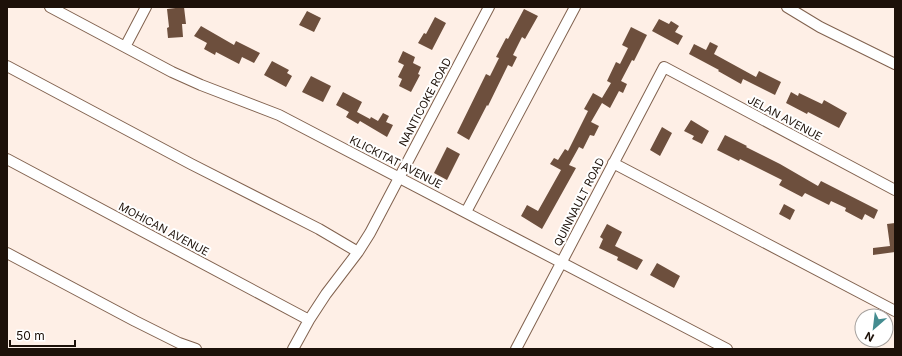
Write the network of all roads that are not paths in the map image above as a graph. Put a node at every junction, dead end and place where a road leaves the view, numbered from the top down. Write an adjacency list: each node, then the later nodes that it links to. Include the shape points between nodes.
1 (50, 7): 6 (street, KLICKITAT AVENUE)
2 (146, 7): 7 (street)
3 (489, 7): 13 (street, NANTICOKE ROAD)
4 (575, 7): 15 (street)
5 (786, 7): 8 (street)
6 (62, 10): 7 (street, KLICKITAT AVENUE)
7 (125, 47): 13 (street, KLICKITAT AVENUE, via 201,85 279,115)
8 (895, 64)
9 (7, 66): 16 (street, via 319,229)
10 (664, 67): 12 (street, QUINNAULT ROAD); 14 (street, JELAN AVENUE)
11 (7, 159): 20 (street, MOHICAN AVENUE)
12 (613, 163): 18 (street, QUINNAULT ROAD); 19 (street)
13 (399, 177): 15 (street, KLICKITAT AVENUE); 16 (street, NANTICOKE ROAD)
14 (895, 190)
15 (466, 212): 18 (street, KLICKITAT AVENUE)
16 (358, 252): 20 (street, NANTICOKE ROAD)
17 (7, 253): 21 (street, via 135,321)
18 (562, 262): 23 (street, QUINNAULT ROAD); 24 (street, KLICKITAT AVENUE)
19 (895, 311)
20 (309, 320): 22 (street, NANTICOKE ROAD)
21 (196, 349)
22 (293, 349)
23 (516, 349)
24 (727, 349)

